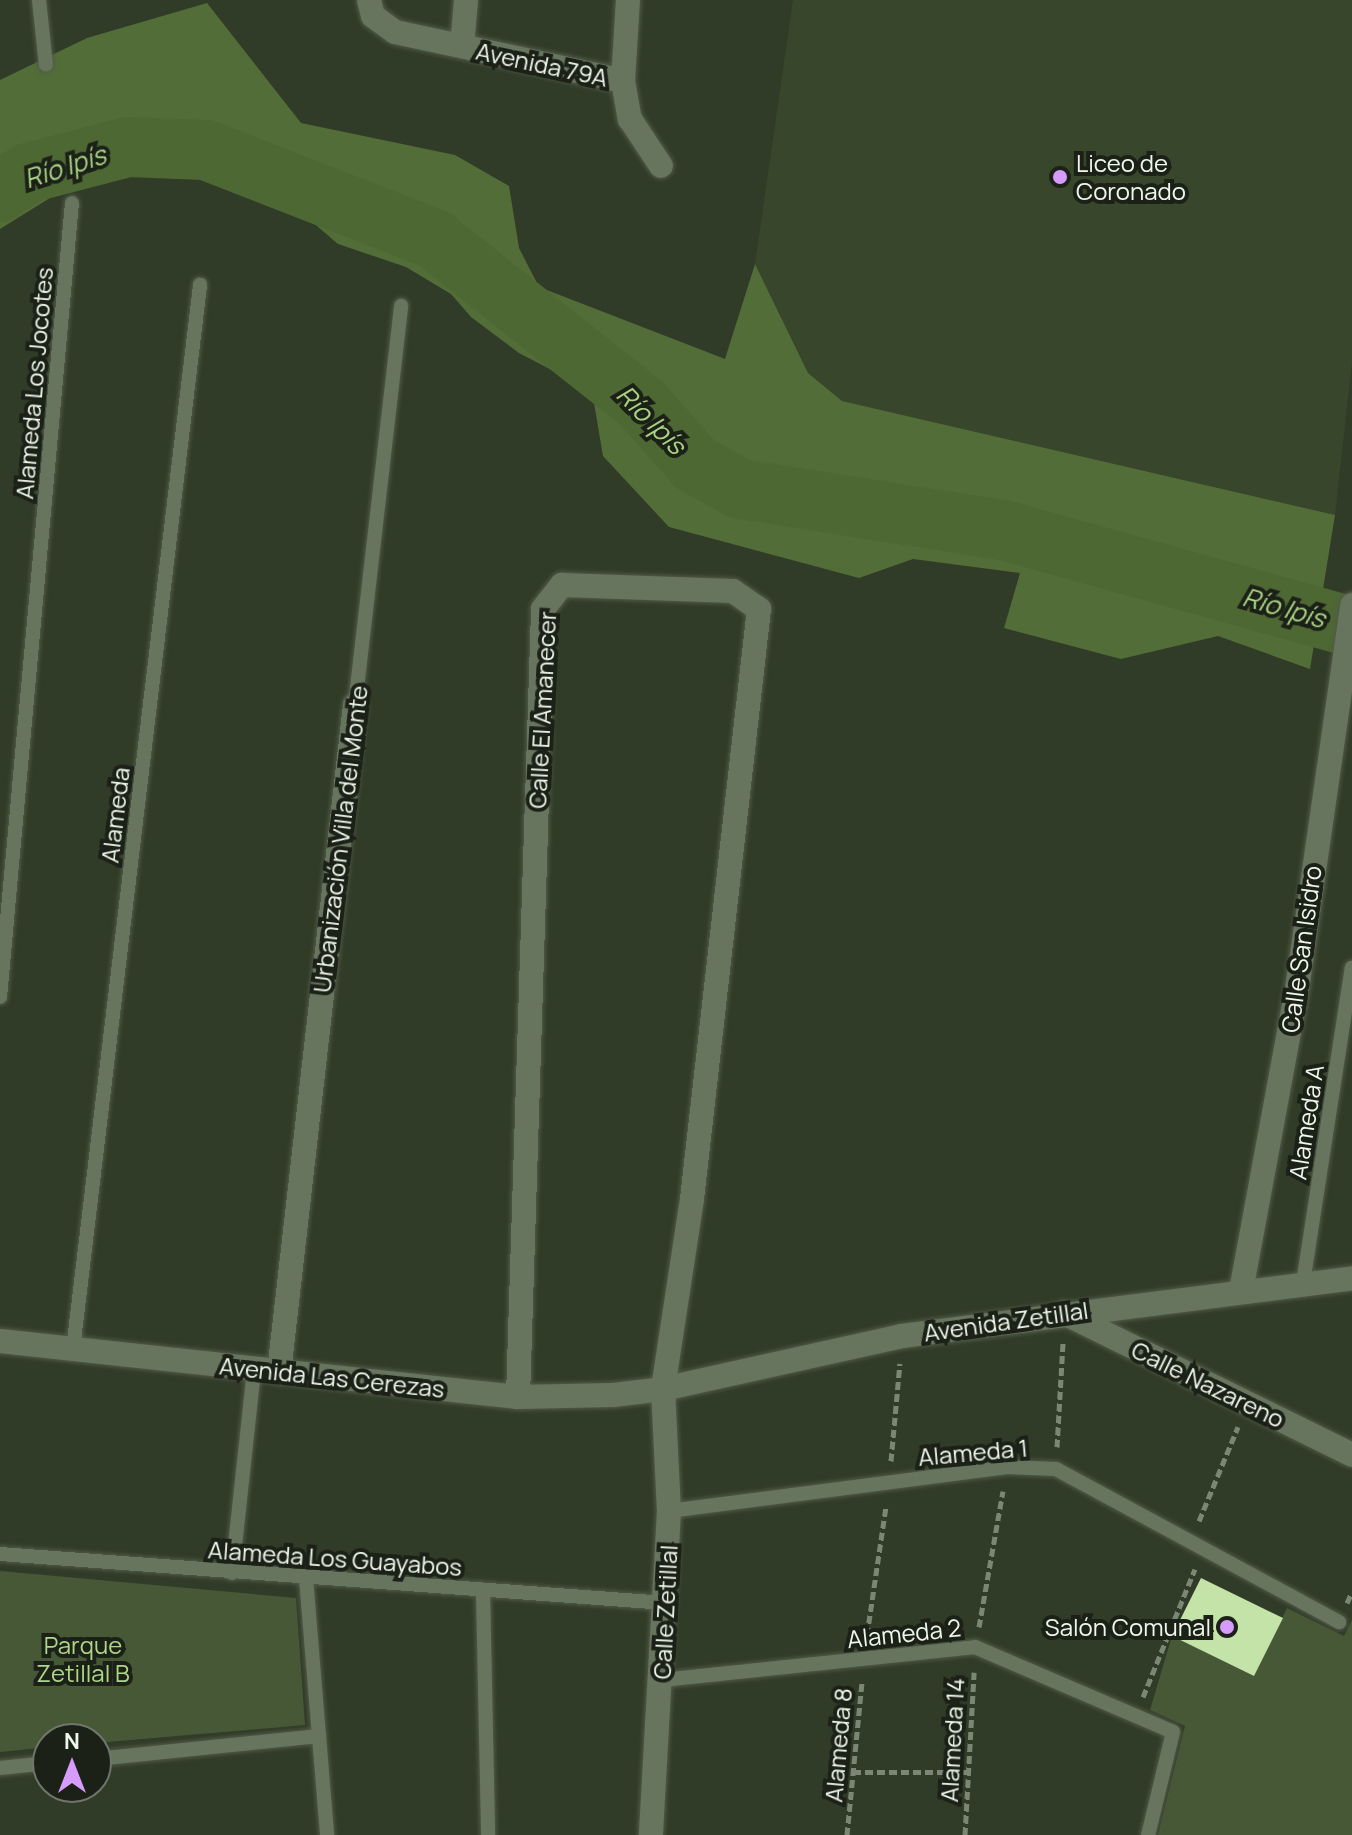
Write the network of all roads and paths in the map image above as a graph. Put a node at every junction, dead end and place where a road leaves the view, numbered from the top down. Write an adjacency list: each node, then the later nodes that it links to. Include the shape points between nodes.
1 (39, 0): 6 (lane)
2 (466, 0): 5 (street)
3 (628, 0): 7 (street)
4 (371, 8): 5 (street, Avenida 79A, via 395,32)
5 (462, 46): 7 (street, Avenida 79A)
6 (46, 65)
7 (623, 81): 8 (street, Avenida 79A, via 630,119)
8 (661, 166)
9 (72, 203): 15 (lane, Alameda Los Jocotes)
10 (200, 285): 22 (lane, Alameda)
11 (401, 306): 13 (lane, Urbanización Villa del Monte)
12 (1352, 605): 18 (street, Calle San Isidro, via 1298,982)
13 (355, 705): 24 (street, Urbanización Villa del Monte)
14 (1352, 968): 17 (lane, Alameda A)
15 (0, 997)
16 (1352, 1278): 17 (street, Avenida Zetillal)
17 (1303, 1283): 18 (street, Avenida Zetillal)
18 (1241, 1291): 19 (street, Avenida Zetillal)
19 (1064, 1313): 20 (street, Avenida Zetillal); 27 (street, Calle Nazareno); 30 (path)
20 (902, 1336): 25 (street, Avenida Zetillal); 31 (path, Alameda 8)
21 (0, 1341): 22 (street, Avenida Las Cerezas)
22 (73, 1349): 23 (street, Avenida Las Cerezas)
23 (254, 1369): 24 (street, Avenida Las Cerezas); 35 (lane)
24 (279, 1372): 26 (street, Avenida Las Cerezas)
25 (663, 1389): 26 (street, Avenida Las Cerezas); 26 (street, Calle El Amanecer, via 692,1199 759,609 733,591 562,585 543,609); 32 (street, Calle Zetillal)
26 (518, 1397)
27 (1247, 1404): 28 (street, Calle Nazareno); 33 (path)
28 (1352, 1455)
29 (1007, 1467): 30 (lane, Alameda 1); 31 (lane, Alameda 1); 40 (path, Alameda 14)
30 (1056, 1469): 33 (lane, Alameda 1)
31 (889, 1482): 32 (lane, Alameda 1); 41 (path, Alameda 8)
32 (669, 1511): 38 (street, Calle Zetillal)
33 (1196, 1548): 39 (lane, Alameda 1); 43 (path)
34 (0, 1554): 35 (lane, Alameda Los Guayabos)
35 (232, 1573): 36 (lane, Alameda Los Guayabos)
36 (306, 1578): 37 (lane, Alameda Los Guayabos); 44 (lane)
37 (483, 1590): 38 (lane, Alameda Los Guayabos); 51 (lane)
38 (666, 1603): 42 (street, Calle Zetillal)
39 (1339, 1622)
40 (975, 1647): 41 (lane, Alameda 2); 43 (lane, Alameda 2); 49 (path, Alameda 14)
41 (864, 1659): 42 (lane, Alameda 2); 48 (path, Alameda 8)
42 (662, 1680): 52 (street, Calle Zetillal)
43 (1135, 1717): 55 (lane, Alameda 2, via 1173,1732)
44 (319, 1736): 45 (lane); 50 (lane)
45 (112, 1757)
46 (32, 1765): 47 (lane)
47 (0, 1768)
48 (853, 1772): 49 (path); 53 (path, Alameda 8)
49 (968, 1772): 54 (path, Alameda 14)
50 (327, 1835)
51 (488, 1835)
52 (651, 1835)
53 (847, 1835)
54 (965, 1835)
55 (1148, 1835)

